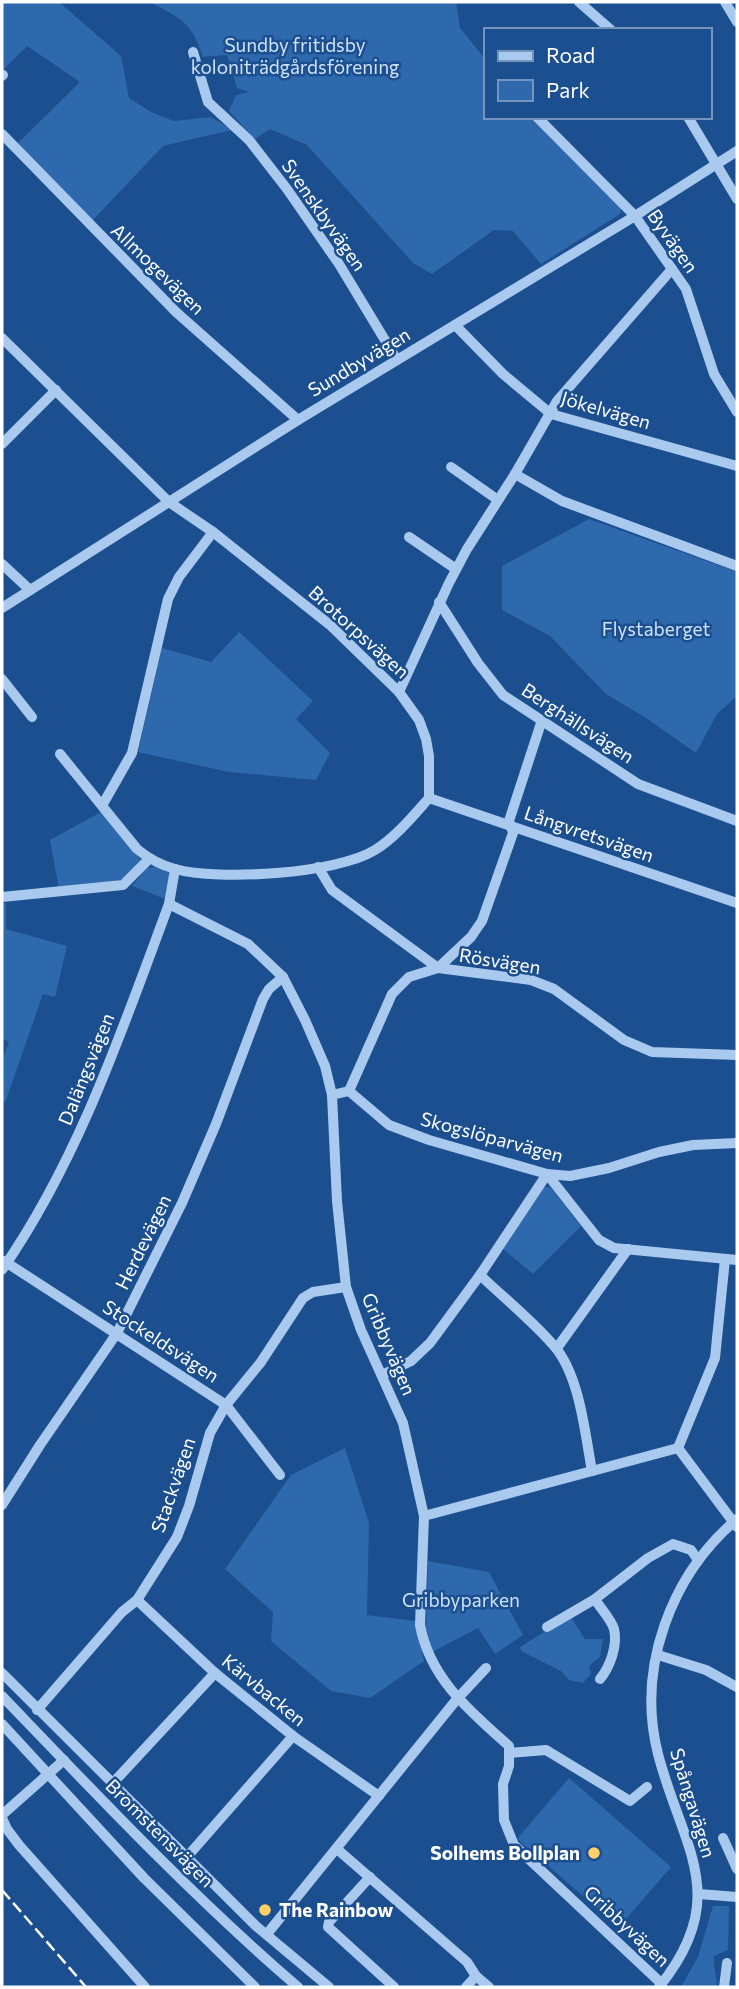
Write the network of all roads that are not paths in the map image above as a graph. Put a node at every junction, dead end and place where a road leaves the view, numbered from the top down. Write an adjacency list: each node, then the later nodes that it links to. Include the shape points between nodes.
1 (579, 2): 4 (street)
2 (725, 2): 3 (street)
3 (737, 22)
4 (609, 28)
5 (193, 52): 16 (street, Svenskbyvägen, via 208,102 249,140 287,189)
6 (539, 119): 12 (street, Byvägen)
7 (689, 119): 10 (street)
8 (2, 135): 20 (street, Allmogevägen, via 176,312)
9 (737, 151): 10 (street, Sundbyvägen)
10 (717, 163): 11 (street); 12 (street, Sundbyvägen)
11 (737, 199)
12 (635, 216): 13 (street, Byvägen); 14 (street, Sundbyvägen)
13 (672, 269): 18 (street, Byvägen, via 686,289 714,374); 19 (street, via 557,401)
14 (454, 325): 16 (street, Sundbyvägen); 19 (street, Jökelvägen)
15 (2, 338): 17 (street, Brotorpsvägen)
16 (397, 360): 20 (street, Sundbyvägen)
17 (56, 390): 21 (street); 26 (street, Brotorpsvägen)
18 (737, 412)
19 (551, 414): 22 (street, Jökelvägen); 24 (street)
20 (298, 420): 26 (street, Sundbyvägen)
21 (2, 444)
22 (737, 466)
23 (451, 467): 25 (street)
24 (515, 474): 25 (street); 30 (street, via 562,501)
25 (498, 500): 31 (street)
26 (169, 502): 27 (street, Brotorpsvägen); 32 (street, Sundbyvägen)
27 (213, 532): 36 (street, Brotorpsvägen, via 330,625); 41 (street, via 168,599 132,753)
28 (409, 537): 31 (street)
29 (2, 564): 32 (street)
30 (737, 566)
31 (456, 569): 33 (street)
32 (30, 590): 34 (street, Sundbyvägen)
33 (439, 602): 36 (street); 38 (street, Berghällsvägen, via 503,695)
34 (2, 608)
35 (2, 679): 37 (street)
36 (399, 692): 40 (street, Brotorpsvägen, via 426,739)
37 (32, 717)
38 (542, 720): 42 (street, Berghällsvägen, via 638,784); 43 (street)
39 (61, 754): 41 (street)
40 (429, 798): 43 (street, Långvretsvägen); 45 (street, via 374,850)
41 (103, 804): 44 (street)
42 (737, 821)
43 (511, 826): 48 (street, Långvretsvägen); 50 (street, via 513,833 482,921)
44 (149, 859): 46 (street); 47 (street, via 123,885)
45 (318, 867): 46 (street, via 280,874); 50 (street, Rösvägen, via 332,890)
46 (175, 869): 49 (street, Dalängsvägen)
47 (2, 897)
48 (737, 903)
49 (169, 904): 51 (street, Gribbyvägen, via 248,944); 59 (street, Dalängsvägen, via 83,1128)
50 (438, 968): 52 (street, Rösvägen, via 531,980 569,999 624,1040 652,1052); 53 (street, via 409,977 392,994)
51 (283, 977): 54 (street, Gribbyvägen, via 325,1066); 62 (street, Herdevägen, via 263,999 187,1191)
52 (737, 1055)
53 (349, 1091): 54 (street); 56 (street, Skogslöparvägen, via 389,1125)
54 (331, 1095): 61 (street, Gribbyvägen)
55 (737, 1143): 56 (street, Skogslöparvägen, via 693,1145 570,1176)
56 (547, 1174): 57 (street, via 599,1240); 60 (street)
57 (628, 1249): 58 (street); 63 (street)
58 (731, 1259): 66 (street, via 715,1358)
59 (3, 1264): 62 (street, Stockeldsvägen)
60 (480, 1275): 63 (street); 64 (street, via 430,1343 411,1361)
61 (346, 1287): 64 (street, Gribbyvägen); 65 (street, Stackvägen, via 303,1298)
62 (117, 1333): 65 (street, Stockeldsvägen); 69 (street, Herdevägen)
63 (556, 1348): 67 (street, via 579,1402)
64 (382, 1376): 70 (street, Gribbyvägen, via 403,1423)
65 (226, 1405): 68 (street, Stockeldsvägen); 74 (street, Stackvägen, via 210,1433 177,1537)
66 (678, 1448): 67 (street); 71 (street)
67 (592, 1471): 70 (street)
68 (280, 1475)
69 (2, 1505)
70 (424, 1516): 83 (street, Gribbyvägen, via 423,1643)
71 (736, 1522): 72 (street, Spångavägen)
72 (698, 1560): 73 (street, via 691,1550 673,1544); 76 (street, Spångavägen, via 666,1620)
73 (595, 1599): 75 (street); 80 (street, via 614,1630 612,1653)
74 (137, 1600): 79 (street, Kärvbacken); 84 (street, Stackvägen)
75 (547, 1627)
76 (658, 1655): 81 (street, via 706,1670); 99 (street, Spångavägen, via 650,1686 658,1752 695,1862)
77 (486, 1668): 83 (street)
78 (2, 1673): 84 (street)
79 (215, 1673): 86 (street, Kärvbacken); 90 (street)
80 (600, 1679)
81 (737, 1687)
82 (2, 1696): 88 (street, Bromstensvägen)
83 (457, 1699): 87 (street, Gribbyvägen, via 509,1746); 92 (street)
84 (37, 1710): 90 (street)
85 (2, 1724): 89 (street)
86 (293, 1736): 92 (street, Kärvbacken); 96 (street)
87 (509, 1753): 91 (street, via 546,1751 630,1801); 104 (street, Gribbyvägen, via 503,1784 504,1820 514,1845)
88 (64, 1760): 89 (street); 107 (street, Bromstensvägen, via 209,1907)
89 (48, 1774): 93 (street); 106 (street, via 144,1878)
90 (112, 1784): 96 (street)
91 (647, 1787)
92 (379, 1796): 95 (street)
93 (2, 1816): 105 (street, via 19,1845)
94 (723, 1838): 97 (street)
95 (337, 1849): 98 (street); 101 (street)
96 (186, 1858): 101 (street)
97 (737, 1869)
98 (369, 1877): 103 (street, via 467,1962); 109 (street, via 328,1927)
99 (699, 1894): 100 (street); 104 (street, Spångavägen, via 686,1949)
100 (736, 1895)
101 (267, 1934): 108 (street)
102 (727, 1963): 112 (street)
103 (476, 1976): 110 (street); 111 (street)
104 (661, 1986)
105 (145, 1987)
106 (255, 1987)
107 (298, 1987)
108 (329, 1987)
109 (394, 1987)
110 (466, 1987)
111 (489, 1987)
112 (724, 1987)

